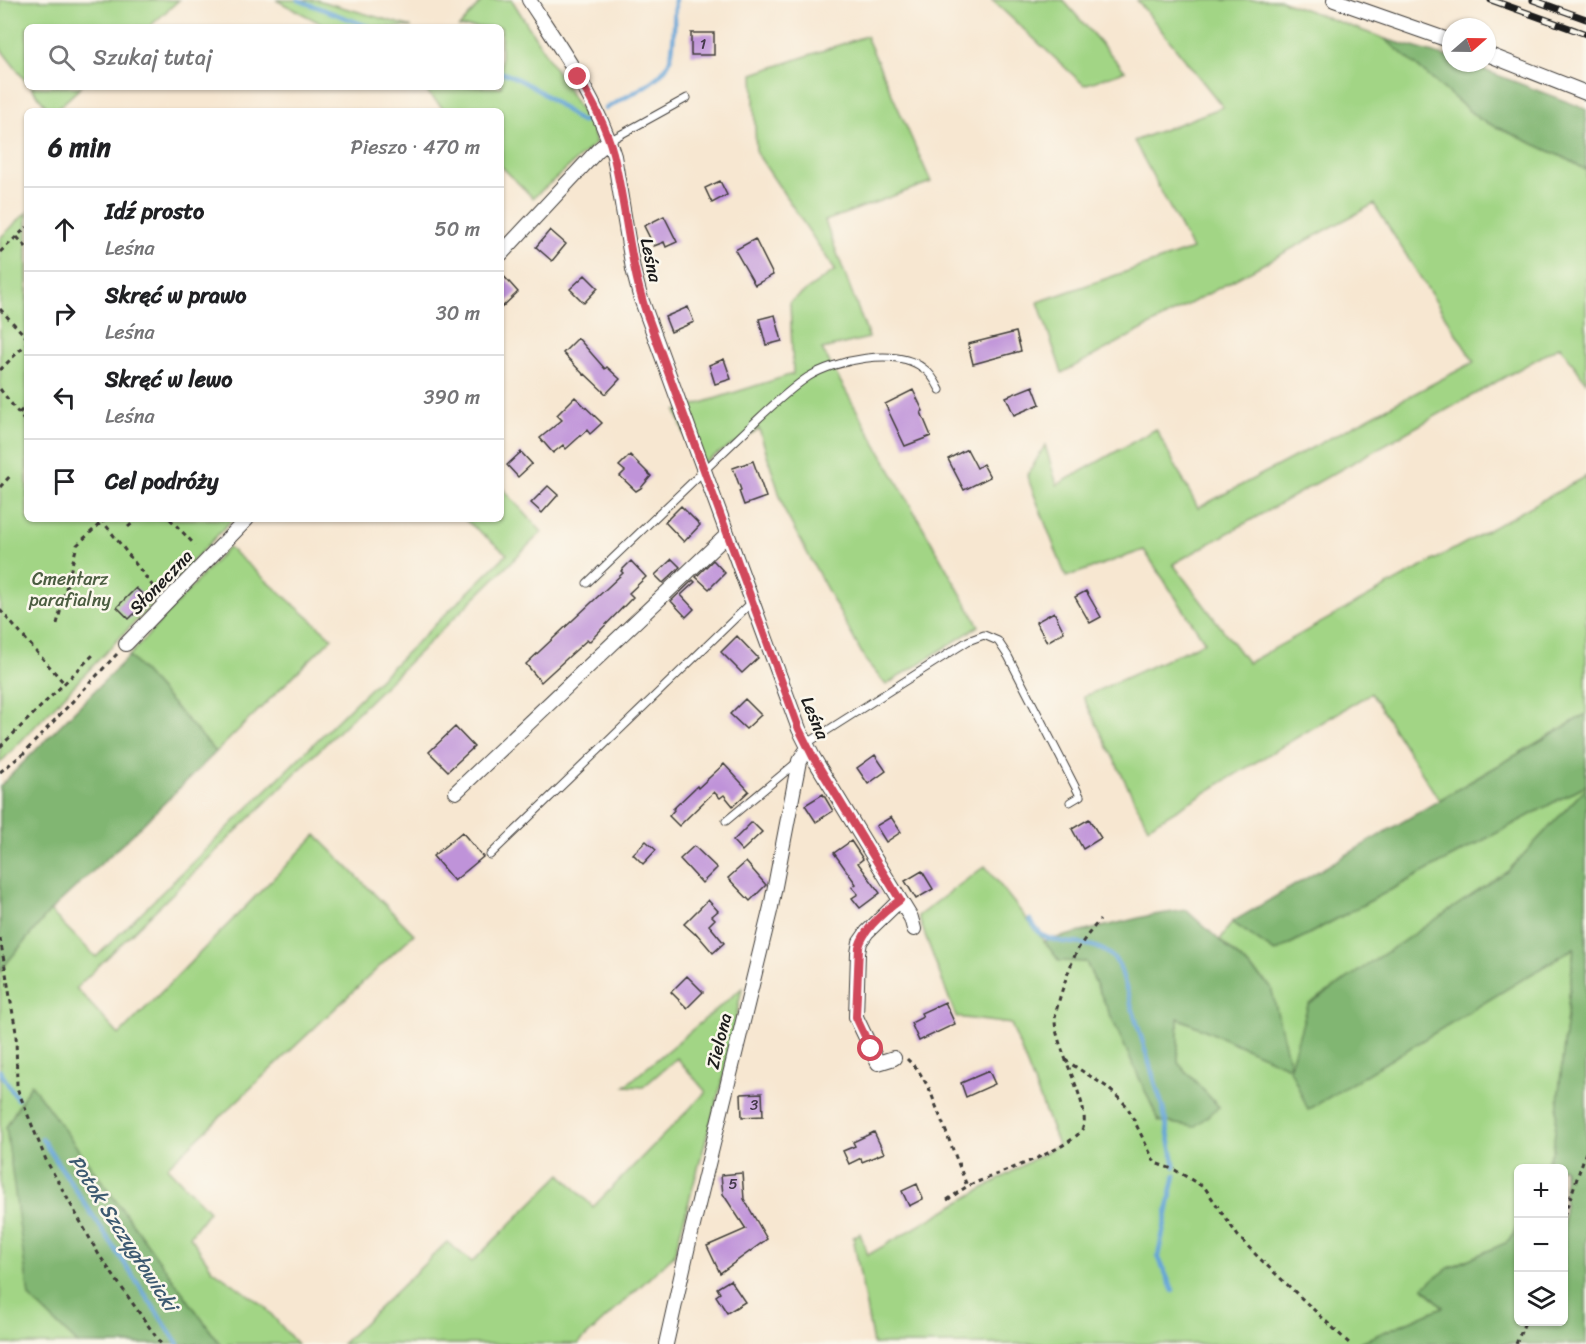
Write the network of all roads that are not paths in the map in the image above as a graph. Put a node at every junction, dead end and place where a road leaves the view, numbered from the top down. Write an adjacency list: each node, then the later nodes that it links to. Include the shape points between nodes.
1 (529, 0): 7 (street, Leśna, via 578,77)
2 (1334, 0): 3 (street)
3 (1442, 38)
4 (1496, 58): 5 (street)
5 (1586, 93)
6 (687, 98): 7 (lane)
7 (609, 141): 8 (street); 10 (street, Leśna, via 638,288)
8 (504, 251)
9 (940, 390): 10 (lane, via 930,373 901,358 872,358 835,365 799,384)
10 (703, 470): 12 (street, Leśna); 13 (lane)
11 (244, 522): 15 (street, Słoneczna)
12 (727, 535): 14 (street, Leśna); 18 (street)
13 (587, 583)
14 (752, 602): 16 (street, Leśna); 21 (lane)
15 (126, 644)
16 (807, 746): 17 (street, Zielona); 19 (lane, via 968,641 984,635 998,641 1008,656 1080,796); 22 (street, Leśna)
17 (799, 761): 20 (lane); 25 (street, Zielona, via 771,907)
18 (456, 792)
19 (1070, 802)
20 (726, 821)
21 (490, 855)
22 (900, 900): 23 (street, Leśna); 24 (street, via 860,942 856,1012 878,1063)
23 (914, 929)
24 (900, 1058)
25 (666, 1344)

